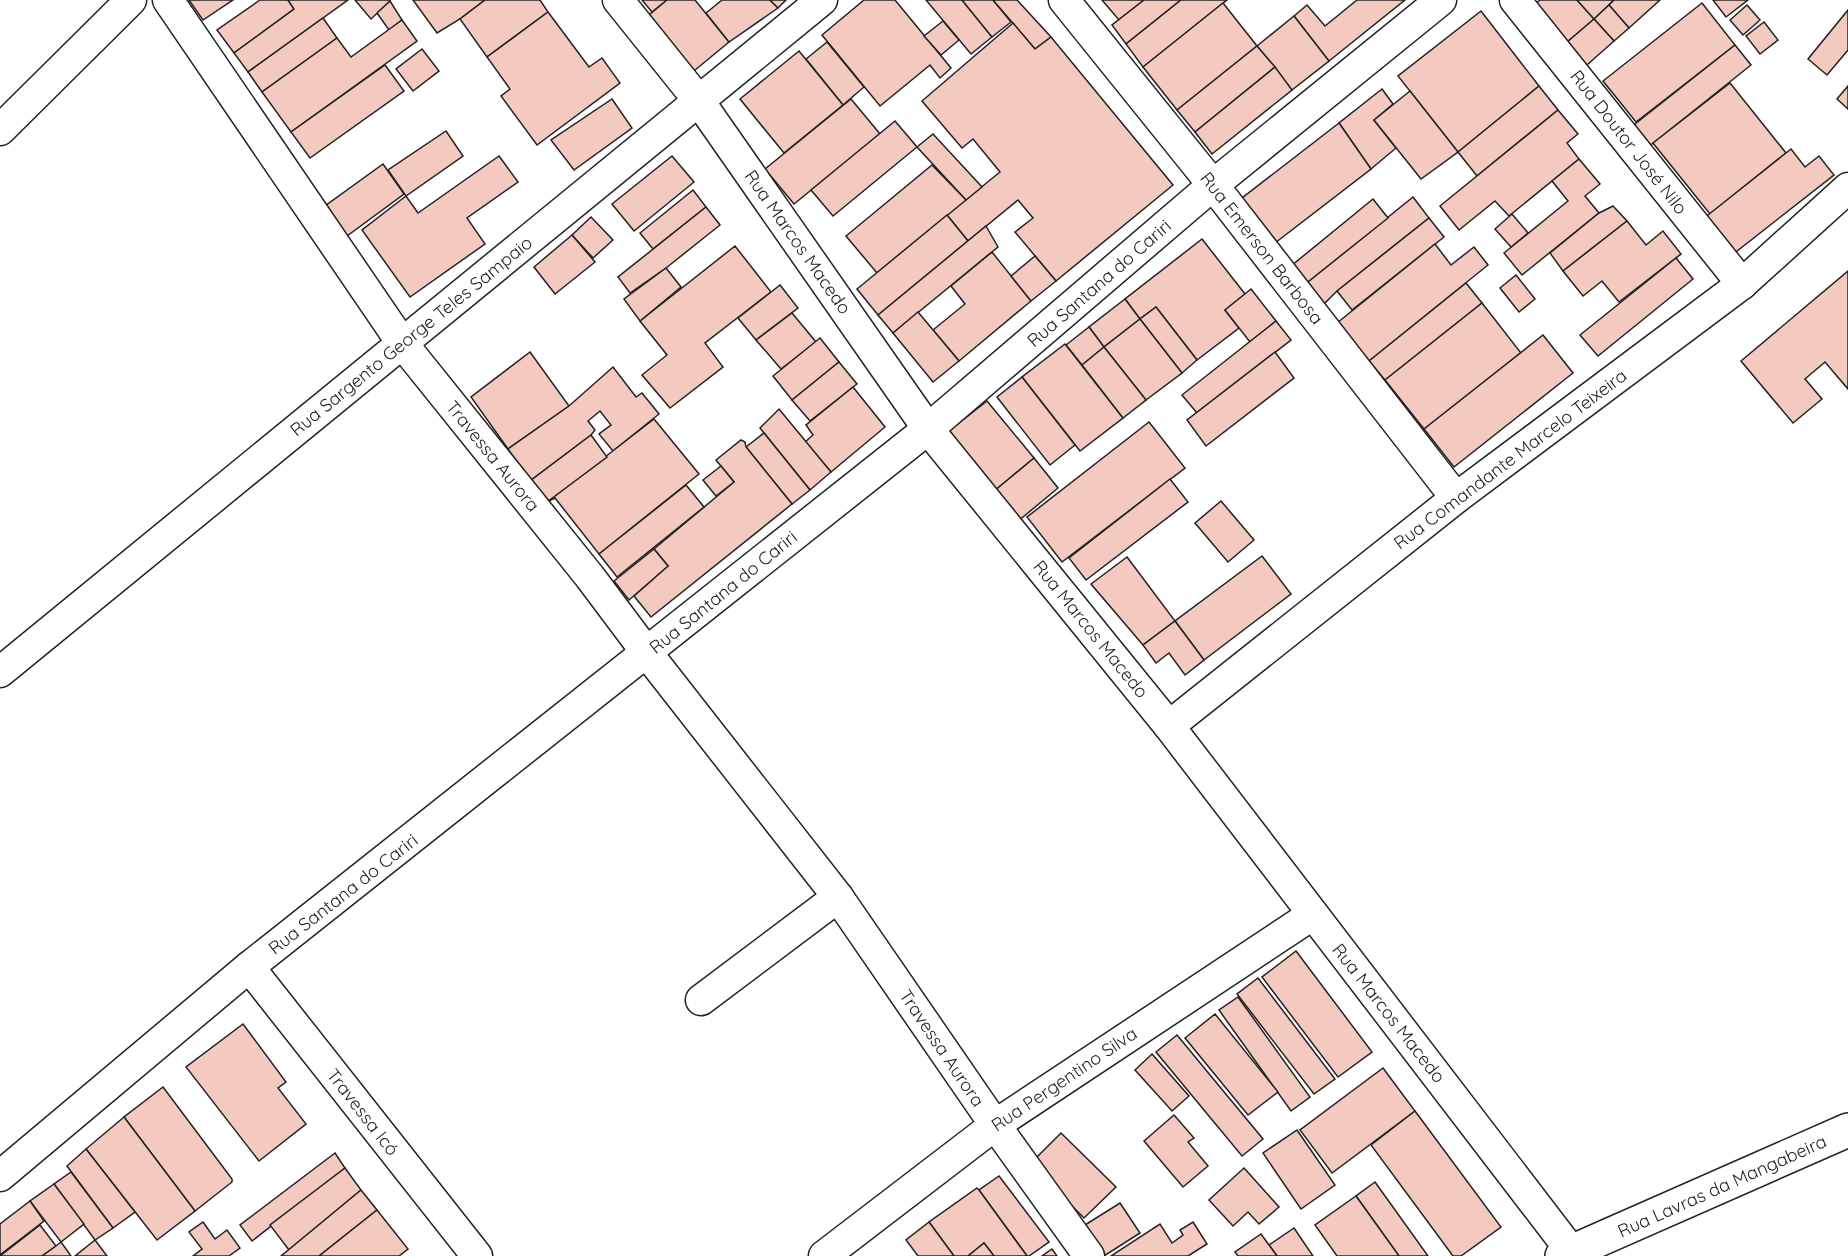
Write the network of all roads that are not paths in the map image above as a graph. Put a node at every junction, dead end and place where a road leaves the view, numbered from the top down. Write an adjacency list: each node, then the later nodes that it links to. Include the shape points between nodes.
1 (131, 0): 9 (street)
2 (168, 0): 13 (street, Travessa Aurora)
3 (618, 0): 8 (street, Rua Marcos Macedo)
4 (822, 0): 8 (street, Rua Sargento George Teles Sampaio)
5 (1064, 0): 10 (street, Rua Emerson Barbosa)
6 (1441, 0): 10 (street, Rua Santana do Cariri)
7 (1515, 0): 12 (street, Rua Doutor José Nilo)
8 (699, 101): 13 (street, Rua Sargento George Teles Sampaio); 14 (street, Rua Marcos Macedo)
9 (0, 130)
10 (1213, 185): 14 (street, Rua Santana do Cariri); 15 (street, Rua Emerson Barbosa)
11 (1848, 188): 12 (street, Rua Comandante Marcelo Teixeira)
12 (1742, 284): 15 (street, Rua Comandante Marcelo Teixeira)
13 (402, 343): 16 (street, Travessa Aurora); 17 (street, Rua Sargento George Teles Sampaio)
14 (928, 429): 16 (street, Rua Santana do Cariri); 18 (street, Rua Marcos Macedo)
15 (1456, 498): 18 (street, Rua Comandante Marcelo Teixeira)
16 (647, 653): 19 (street, Travessa Aurora); 21 (street, Rua Santana do Cariri)
17 (0, 672)
18 (1169, 726): 20 (street, Rua Marcos Macedo)
19 (838, 897): 22 (street); 23 (street, Travessa Aurora)
20 (1312, 915): 23 (street, Rua Pergentino Silva); 26 (street, Rua Marcos Macedo)
21 (249, 968): 25 (street, Rua Santana do Cariri); 27 (street, Travessa Icó)
22 (701, 1000)
23 (995, 1125): 28 (street, Rua Pergentino Silva); 29 (street, Travessa Aurora)
24 (1848, 1130): 26 (street, Rua Lavras da Mangabeira)
25 (0, 1176)
26 (1570, 1255)
27 (477, 1256)
28 (824, 1256)
29 (1089, 1256)

